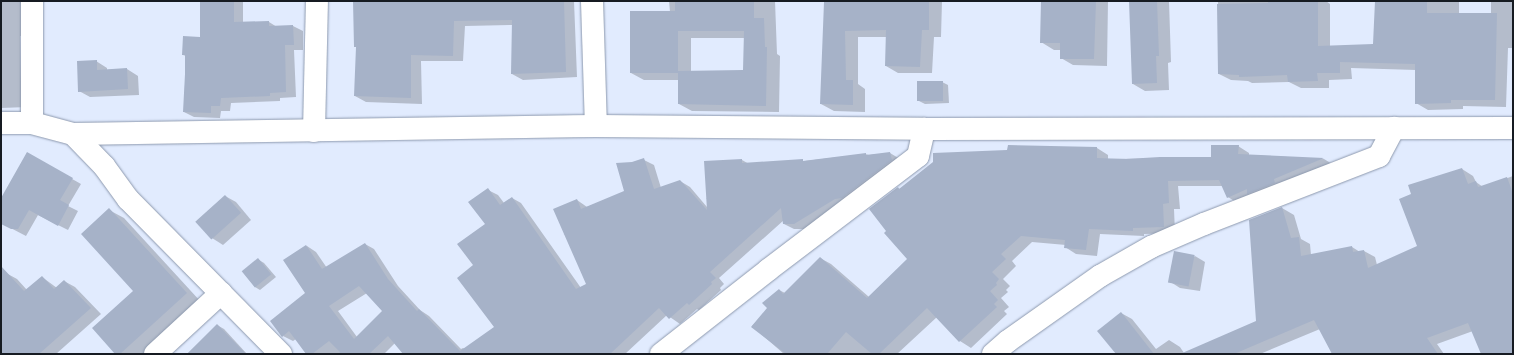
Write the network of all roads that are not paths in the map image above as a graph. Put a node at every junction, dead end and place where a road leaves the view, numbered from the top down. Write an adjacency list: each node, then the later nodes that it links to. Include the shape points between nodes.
1 (32, 1): 5 (street)
2 (317, 1): 10 (street)
3 (592, 1): 6 (street)
4 (1, 123): 5 (street)
5 (32, 123): 11 (street)
6 (596, 126): 9 (street); 10 (street)
7 (1394, 128): 8 (street); 9 (street); 16 (street, via 1379,156 1151,247 1100,276)
8 (1513, 128)
9 (924, 129): 15 (street, via 918,156)
10 (314, 131): 11 (street)
11 (73, 134): 12 (street, via 104,166 128,199)
12 (221, 292): 13 (street); 14 (street)
13 (155, 354)
14 (281, 354)
15 (661, 354)
16 (993, 354)

